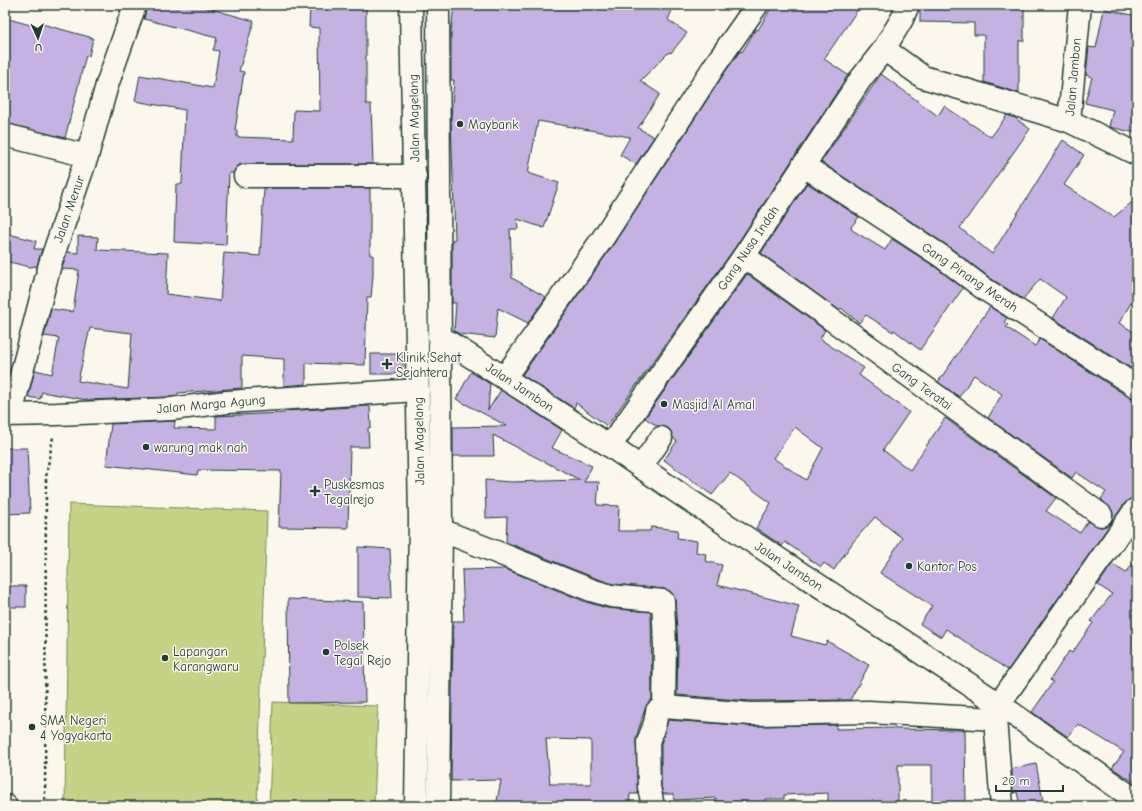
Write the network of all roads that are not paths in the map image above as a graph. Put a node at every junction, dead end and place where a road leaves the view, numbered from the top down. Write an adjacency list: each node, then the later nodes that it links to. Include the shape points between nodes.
1 (135, 5): 11 (street, Jalan Menur, via 107,85)
2 (411, 5): 14 (street, Jalan Magelang)
3 (438, 5): 16 (street, Jalan Magelang)
4 (757, 5): 17 (street, via 603,238)
5 (908, 5): 7 (street, Gang Nusa Indah)
6 (1080, 5): 8 (street, Jalan Jambon)
7 (884, 49): 8 (street, via 923,77); 12 (street, Gang Nusa Indah, via 860,80)
8 (1068, 122): 10 (street, Jalan Jambon)
9 (5, 135): 11 (street)
10 (1137, 154)
11 (87, 156): 20 (street, Jalan Menur, via 50,264)
12 (803, 166): 15 (street, Gang Nusa Indah); 18 (street, Gang Pinang Merah, via 941,256 983,288)
13 (245, 176): 14 (street)
14 (415, 176): 19 (street, Jalan Magelang)
15 (744, 256): 22 (street, Gang Nusa Indah); 24 (street, Gang Teratai)
16 (439, 336): 17 (street, Jalan Jambon); 26 (street, Jalan Magelang)
17 (505, 377): 22 (street, Jalan Jambon)
18 (1137, 387)
19 (418, 390): 20 (street, Jalan Marga Agung, via 226,402 171,409); 30 (street, Jalan Magelang, via 420,520)
20 (8, 414)
21 (661, 438): 23 (street)
22 (610, 446): 23 (street, Jalan Jambon)
23 (641, 467): 28 (street, Jalan Jambon)
24 (1101, 515)
25 (1129, 518): 28 (street)
26 (441, 530): 27 (street, via 591,590 611,596 663,601); 31 (street, Jalan Magelang)
27 (664, 707): 28 (street, via 751,714); 32 (street, via 657,711 648,742 649,787)
28 (997, 711): 29 (street, Jalan Jambon); 33 (street)
29 (1137, 801)
30 (416, 806)
31 (438, 806)
32 (653, 806)
33 (1002, 806)

